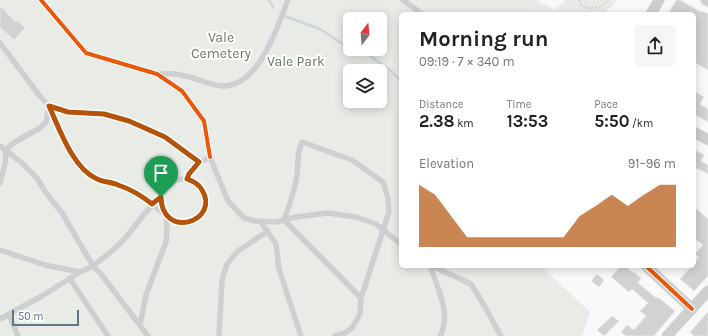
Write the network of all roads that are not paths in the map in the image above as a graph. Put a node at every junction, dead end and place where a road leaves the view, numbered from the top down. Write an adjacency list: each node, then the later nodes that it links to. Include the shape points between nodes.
1 (288, 0): 7 (lane, via 268,47 254,71 241,82 223,86 180,74)
2 (403, 0): 4 (lane)
3 (659, 0): 5 (street)
4 (419, 12)
5 (652, 12)
6 (0, 42): 8 (lane)
7 (157, 74)
8 (49, 106): 11 (lane, via 46,122 40,128); 12 (lane, via 68,112 104,114 129,121 165,137); 18 (lane, via 69,149 82,168 96,179 118,185 146,198)
9 (696, 133): 10 (street)
10 (708, 140)
11 (2, 148): 13 (lane); 26 (lane, via 37,178 62,213)
12 (199, 162): 15 (lane); 21 (lane, via 210,157 228,201 244,218)
13 (5, 164): 14 (lane); 16 (lane)
14 (0, 175)
15 (187, 179): 17 (lane, via 170,183); 19 (lane, via 200,186 204,194 205,207 201,214 197,219 182,223 173,221)
16 (0, 183)
17 (161, 197): 18 (lane); 19 (lane)
18 (152, 204): 19 (lane); 26 (lane, via 126,238)
19 (166, 215): 37 (lane, via 166,242 146,295)
20 (284, 220): 21 (lane); 22 (lane, via 328,213 356,217 376,224); 22 (lane, via 297,176 298,151 302,142 352,160 383,182 389,212); 33 (lane)
21 (261, 222): 23 (lane)
22 (382, 229): 24 (lane); 33 (lane)
23 (268, 231): 38 (lane, via 276,244 279,269); 42 (lane, via 238,251 227,264 222,280)
24 (399, 242)
25 (0, 250): 30 (lane, via 45,265)
26 (93, 266): 30 (lane); 37 (lane)
27 (432, 268): 44 (lane, via 445,311 444,328)
28 (435, 268): 45 (lane, via 471,284)
29 (648, 268): 34 (street)
30 (80, 272): 31 (lane)
31 (70, 279): 35 (lane); 40 (lane)
32 (708, 291): 34 (street)
33 (362, 298): 43 (lane, via 360,314 352,328)
34 (692, 309): 46 (street)
35 (8, 315): 36 (lane); 39 (lane)
36 (0, 320)
37 (140, 325): 41 (lane)
38 (302, 335)
39 (18, 336)
40 (108, 336)
41 (148, 336)
42 (219, 336)
43 (335, 336)
44 (440, 336)
45 (501, 336)
46 (667, 336)

